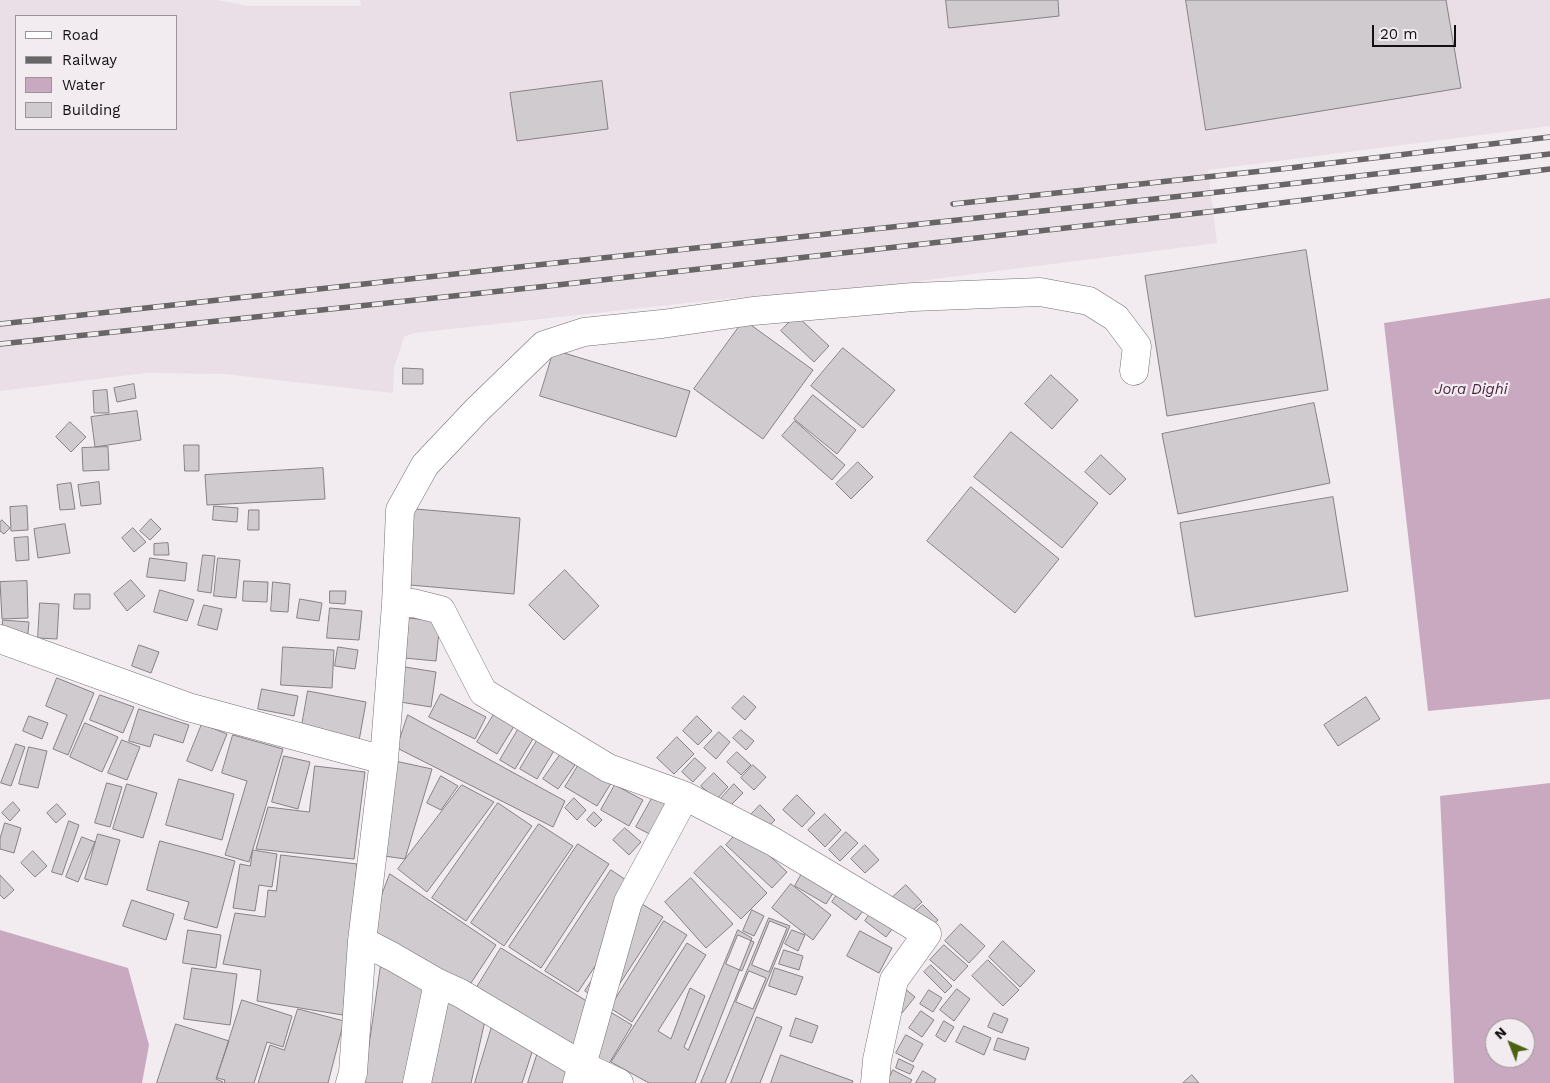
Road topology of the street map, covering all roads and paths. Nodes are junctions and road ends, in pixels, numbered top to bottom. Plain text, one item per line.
1 (1134, 371) dead end
2 (396, 604) junction
3 (0, 639) edge
4 (384, 760) junction
5 (685, 796) junction
6 (362, 941) junction
7 (438, 983) junction
8 (580, 1074) edge
9 (350, 1083) edge
10 (417, 1083) edge
11 (619, 1083) edge
12 (875, 1083) edge

1 - 2 street
2 - 4 street
2 - 5 street
3 - 4 street
4 - 6 street
5 - 8 street
5 - 12 street
6 - 7 street
6 - 9 street
7 - 8 street
7 - 10 street
8 - 11 street

